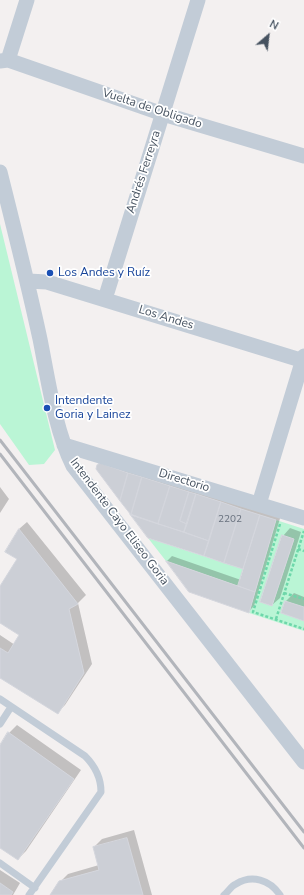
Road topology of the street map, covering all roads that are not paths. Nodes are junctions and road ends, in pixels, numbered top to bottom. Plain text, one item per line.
1 (27, 0) edge
2 (198, 0) edge
3 (4, 61) edge
4 (163, 114) junction
5 (304, 156) edge
6 (0, 172) edge
7 (28, 281) junction
8 (104, 299) junction
9 (304, 359) edge
10 (64, 445) junction
11 (259, 504) junction
12 (304, 518) edge
13 (0, 699) edge
14 (11, 707) junction
15 (0, 724) edge
16 (304, 762) edge
17 (0, 863) edge
18 (34, 888) junction
19 (29, 895) edge
20 (224, 895) edge
21 (280, 895) edge

1 - 3 street
2 - 4 street, Andrés Ferreyra
3 - 4 street, Vuelta de Obligado
4 - 5 street, Vuelta de Obligado
4 - 8 street, Andrés Ferreyra
6 - 7 street, Intendente Cayo Eliseo Goria
7 - 8 street, Los Andes
7 - 10 street, Intendente Cayo Eliseo Goria
8 - 9 street, Los Andes
9 - 11 street
10 - 11 street, Directorio
10 - 16 street, Intendente Cayo Eliseo Goria
11 - 12 street, Directorio
13 - 14 lane
14 - 15 lane
14 - 18 lane
17 - 18 lane
18 - 19 lane
20 - 21 lane

